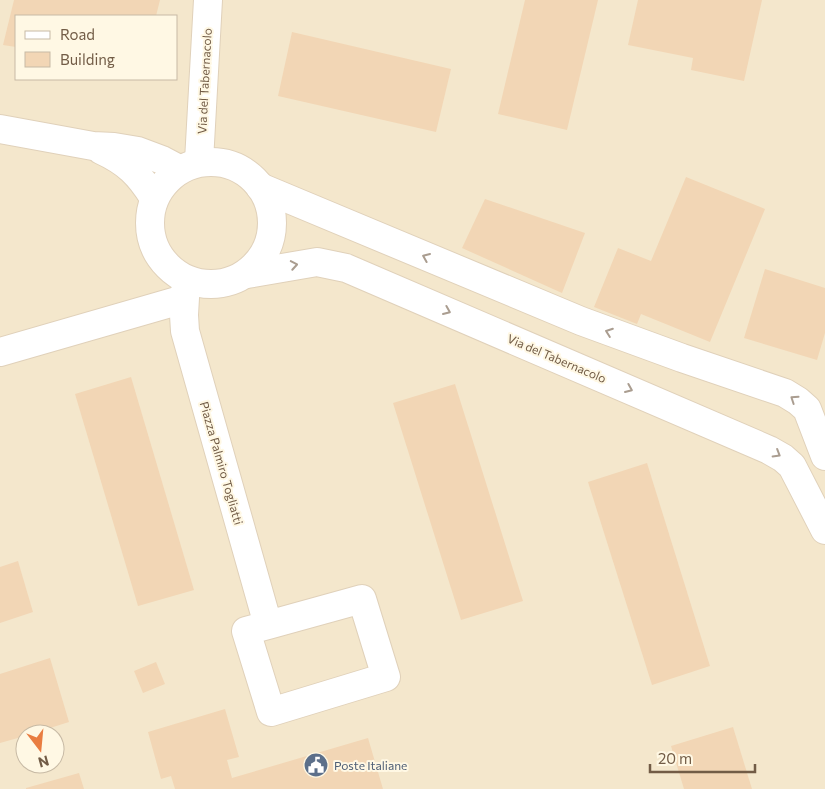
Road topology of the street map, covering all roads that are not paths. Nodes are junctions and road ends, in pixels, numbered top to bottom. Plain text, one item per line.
1 (208, 0) edge
2 (0, 129) edge
3 (93, 146) junction
4 (189, 165) junction
5 (260, 187) junction
6 (154, 198) junction
7 (246, 274) junction
8 (185, 290) junction
9 (0, 352) edge
10 (825, 456) edge
11 (825, 530) edge
12 (268, 625) junction

1 - 4 street, Via del Tabernacolo
2 - 3 street
3 - 4 street
3 - 6 street
4 - 5 street
4 - 6 street
5 - 7 street
10 -> 5 street
6 - 8 street
7 - 8 street
7 -> 11 street, Via del Tabernacolo
8 - 9 street
8 - 12 street, Piazza Palmiro Togliatti
12 - 12 street

